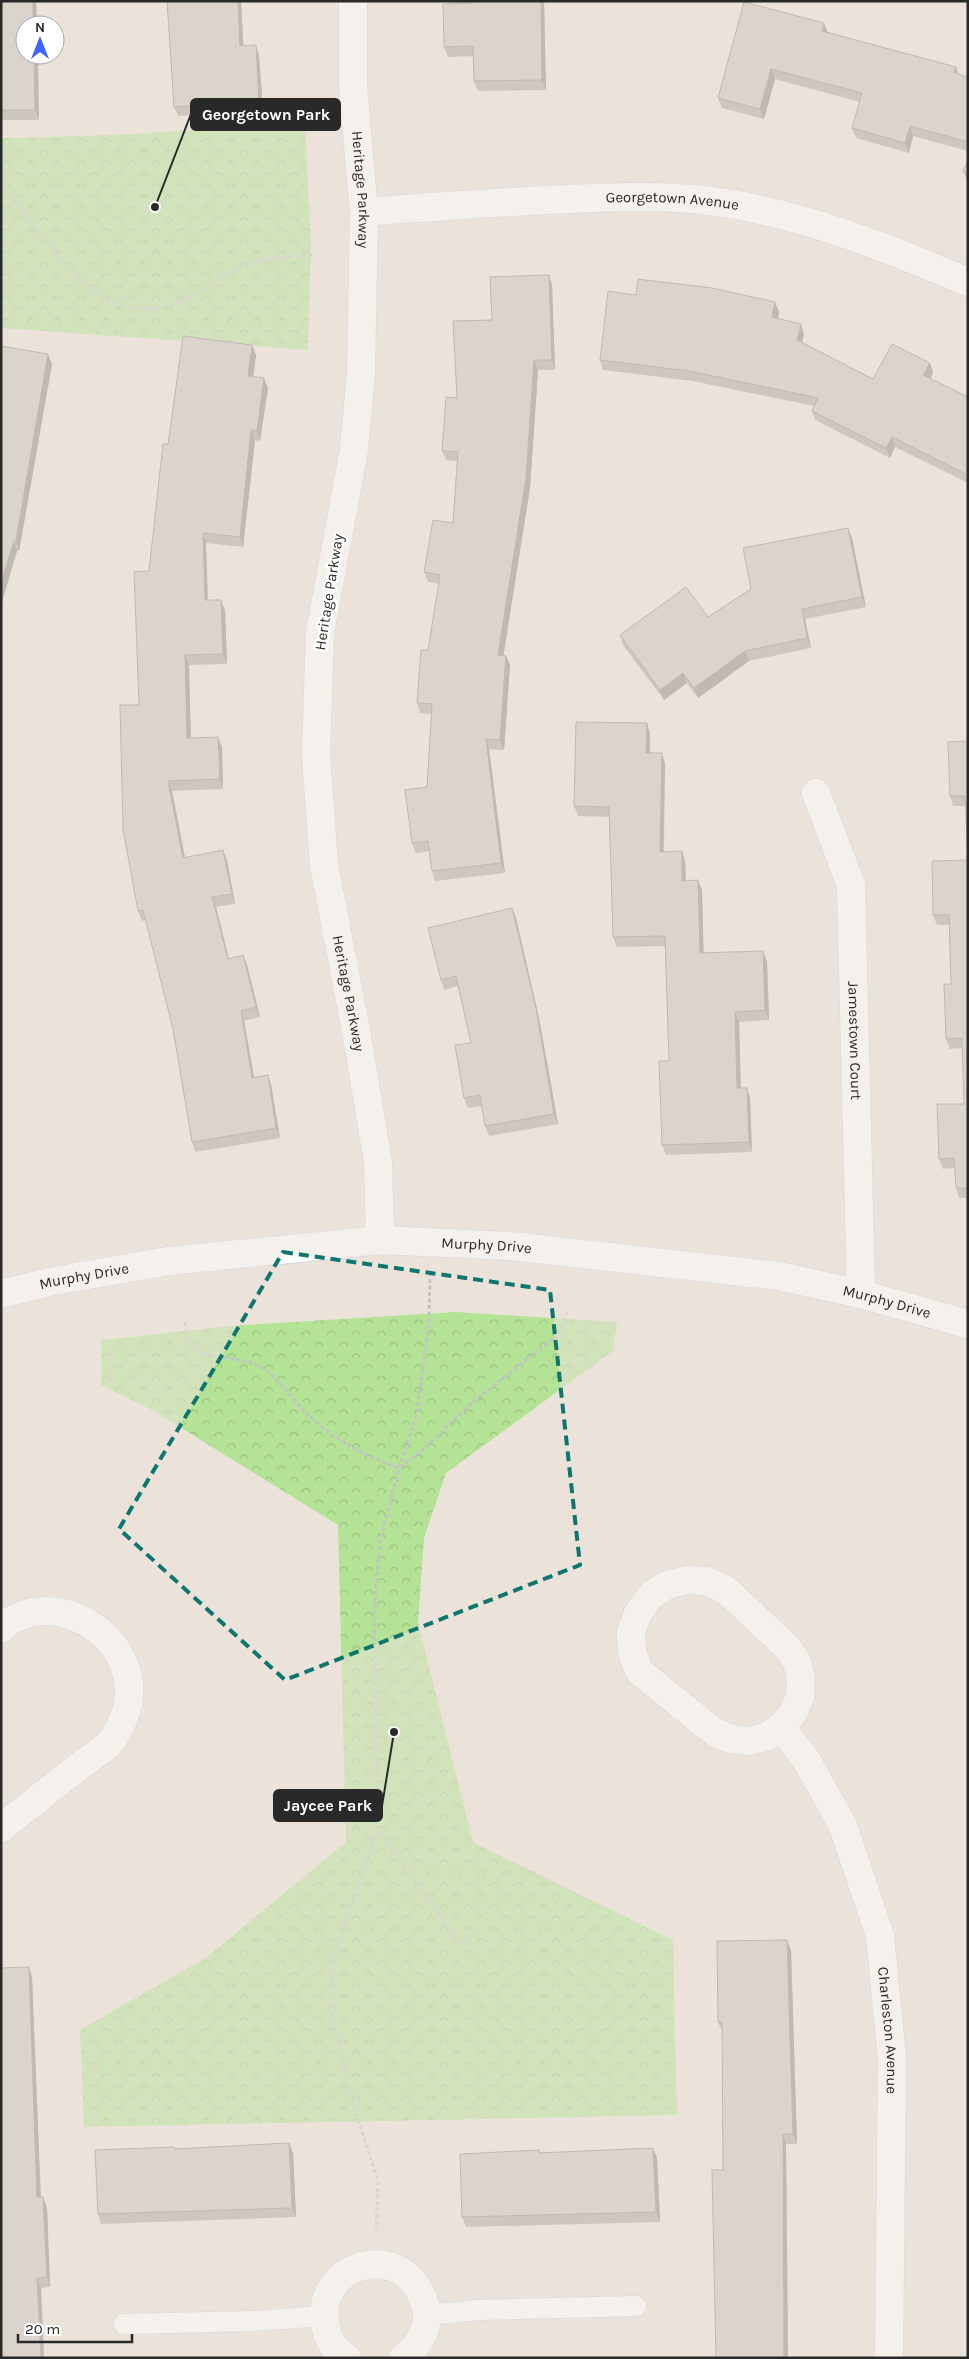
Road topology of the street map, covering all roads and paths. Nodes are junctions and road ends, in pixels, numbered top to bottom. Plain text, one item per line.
1 (353, 1) edge
2 (1, 186) edge
3 (364, 212) junction
4 (316, 255) dead end
5 (968, 282) edge
6 (816, 793) dead end
7 (380, 1240) junction
8 (430, 1270) dead end
9 (1, 1294) edge
10 (861, 1294) junction
11 (567, 1312) dead end
12 (185, 1322) dead end
13 (968, 1324) edge
14 (399, 1468) junction
15 (1, 1628) edge
16 (781, 1727) junction
17 (377, 1826) junction
18 (1, 1828) edge
19 (471, 1935) dead end
20 (375, 2264) junction
21 (636, 2306) dead end
22 (427, 2315) junction
23 (323, 2316) junction
24 (124, 2324) dead end
25 (347, 2358) edge
26 (403, 2358) edge
27 (889, 2358) edge

1 - 3 street, Heritage Parkway
2 - 4 path
3 - 5 street, Georgetown Avenue
3 - 7 street, Heritage Parkway
6 - 10 street, Jamestown Court
7 - 9 street, Murphy Drive
7 - 10 street, Murphy Drive
8 - 14 path
10 - 13 street, Murphy Drive
11 - 14 path
12 - 14 path
14 - 17 path
15 - 18 street
16 - 16 street
16 - 27 street, Charleston Avenue
17 - 19 path
17 - 20 path
20 - 22 street
20 - 23 street
21 - 22 lane
22 - 26 street
23 - 24 lane
23 - 25 street

